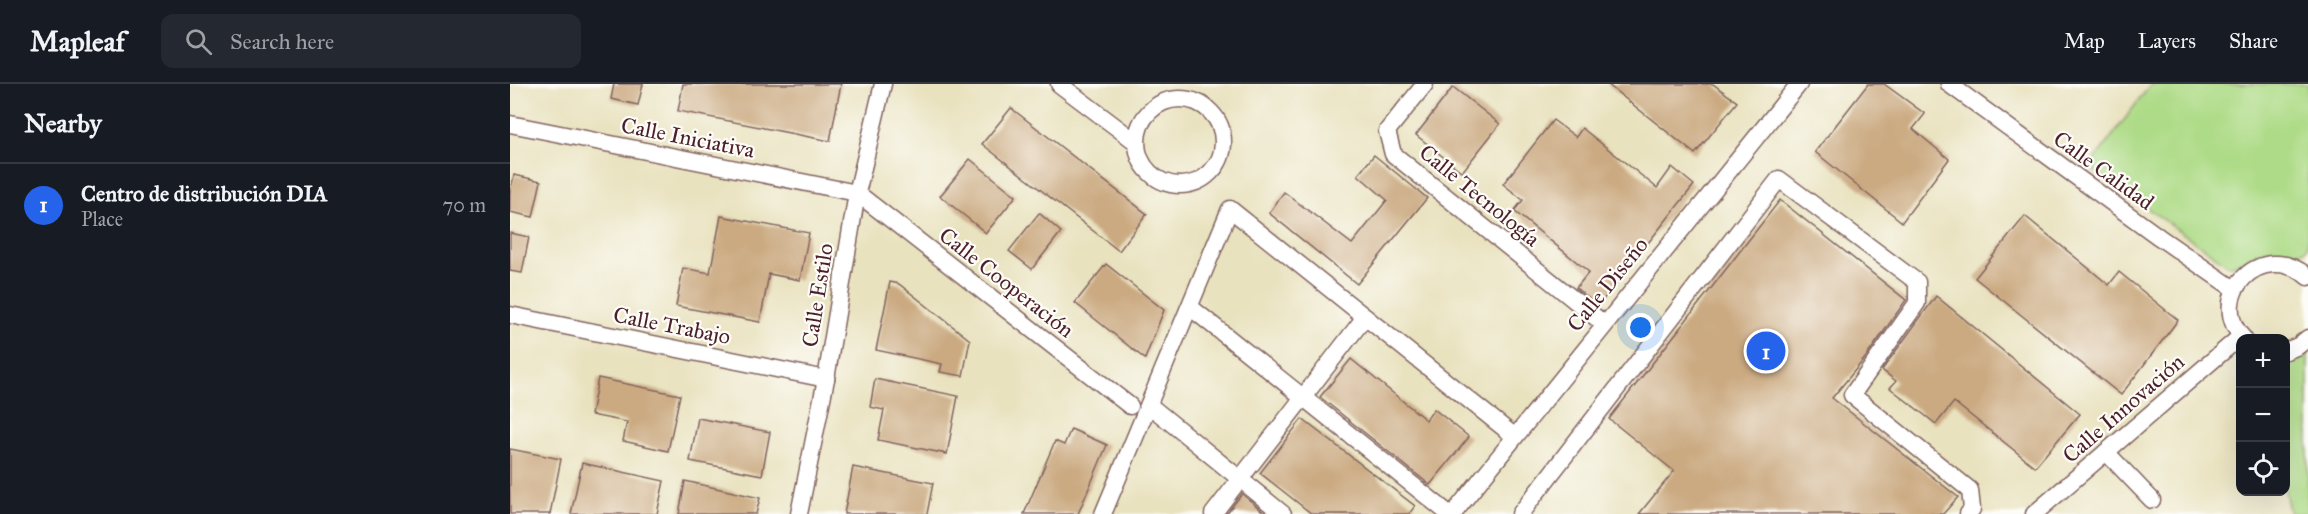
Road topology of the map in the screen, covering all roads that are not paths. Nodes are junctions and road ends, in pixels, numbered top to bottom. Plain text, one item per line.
1 (884, 84) edge
2 (1059, 84) edge
3 (1425, 84) edge
4 (1798, 84) edge
5 (1949, 84) edge
6 (510, 124) edge
7 (1136, 142) junction
8 (857, 193) junction
9 (2308, 275) edge
10 (2234, 290) junction
11 (1190, 307) junction
12 (510, 315) edge
13 (1365, 317) junction
14 (1604, 324) junction
15 (2241, 334) edge
16 (2308, 338) edge
17 (2236, 342) edge
18 (2290, 349) edge
19 (826, 379) junction
20 (1302, 398) junction
21 (1149, 405) junction
22 (1130, 406) dead end
23 (1514, 436) junction
24 (2106, 452) junction
25 (1240, 479) junction
26 (2152, 500) dead end
27 (799, 514) edge
28 (1103, 514) edge
29 (1213, 514) edge
30 (1283, 514) edge
31 (1451, 514) edge
32 (1521, 514) edge
33 (1968, 514) edge
34 (2034, 514) edge

1 - 8 street, Calle Estilo
2 - 7 street
3 - 14 street, Calle Tecnología
4 - 14 street, Calle Diseño
5 - 10 street, Calle Calidad
6 - 8 street, Calle Iniciativa
7 - 7 street
8 - 19 street, Calle Estilo
8 - 22 street, Calle Cooperación
9 - 10 street
10 - 15 street
11 - 13 street
11 - 20 street
11 - 21 street
12 - 19 street, Calle Trabajo
13 - 20 street
13 - 23 street
14 - 23 street, Calle Diseño
16 - 18 street
17 - 24 street, Calle Innovación
19 - 27 street, Calle Estilo
20 - 25 street
20 - 31 street
21 - 25 street
21 - 28 street
23 - 31 street, Calle Diseño
24 - 26 street
24 - 34 street, Calle Innovación
25 - 29 street
25 - 30 street
32 - 33 street

